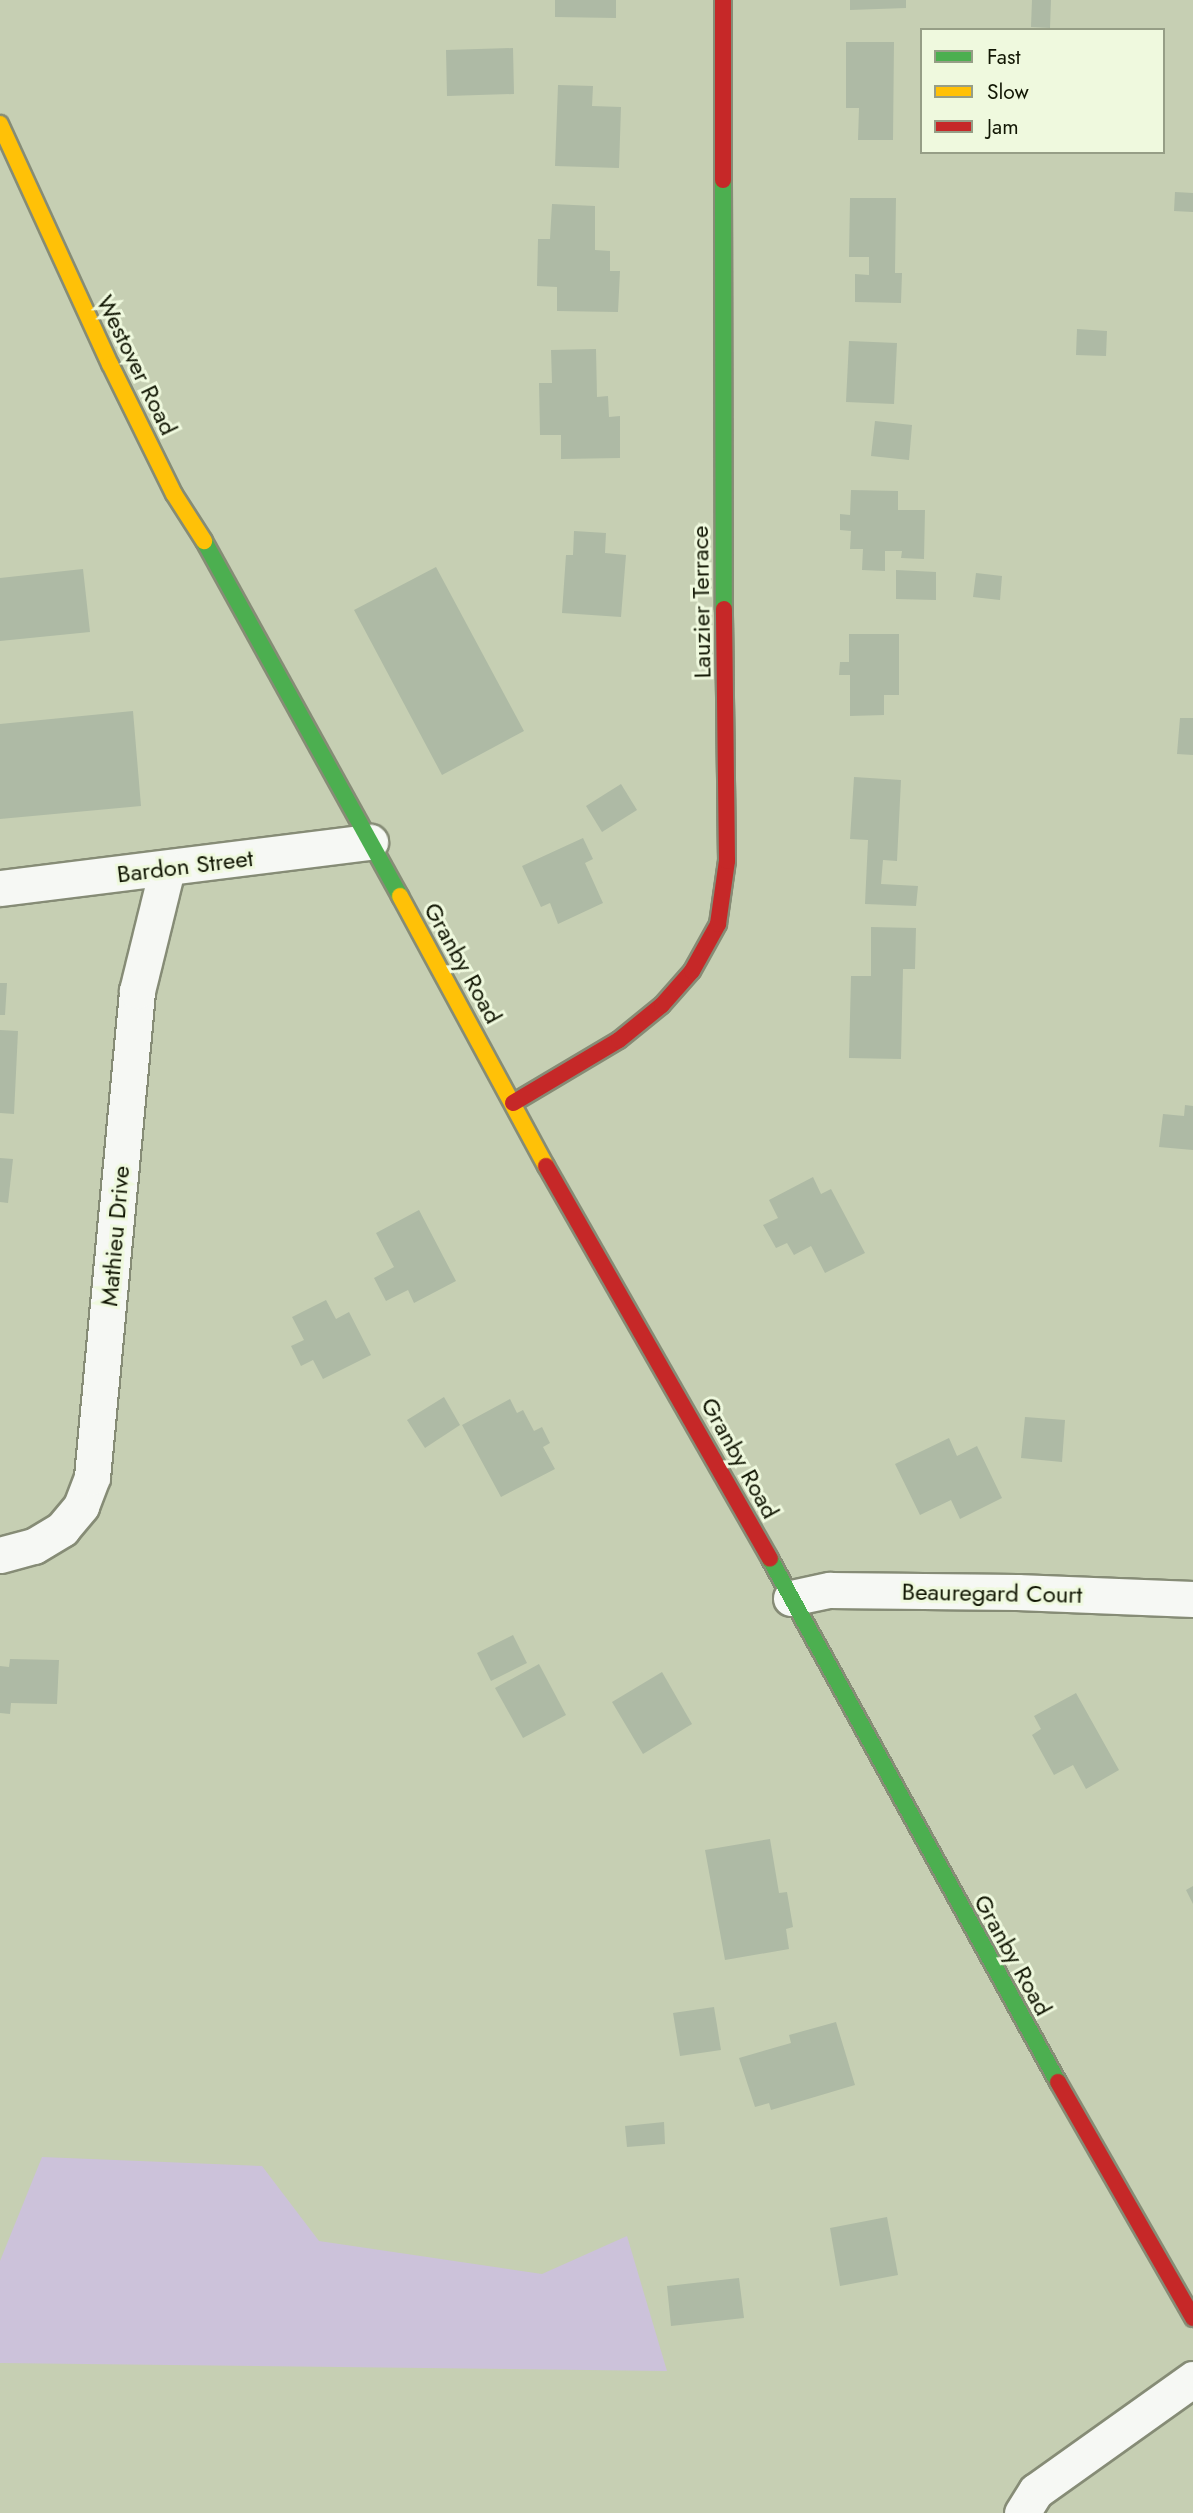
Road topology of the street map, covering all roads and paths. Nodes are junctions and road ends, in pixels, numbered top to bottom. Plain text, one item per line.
1 (723, 0) edge
2 (0, 124) edge
3 (246, 621) joint
4 (370, 842) junction
5 (167, 869) junction
6 (0, 888) edge
7 (513, 1103) junction
8 (0, 1555) edge
9 (791, 1598) junction
10 (1193, 1599) edge
11 (1193, 2318) edge
12 (1193, 2379) edge
13 (1022, 2513) edge

1 - 7 main road, Lauzier Terrace
2 - 3 main road, Westover Road
3 - 4 main road, Granby Road
4 - 5 street, Bardon Street
4 - 7 main road, Granby Road
5 - 6 street, Bardon Street
5 - 8 street, Mathieu Drive
7 - 9 main road, Granby Road
9 - 10 street, Beauregard Court
9 - 11 main road, Granby Road
12 - 13 street

